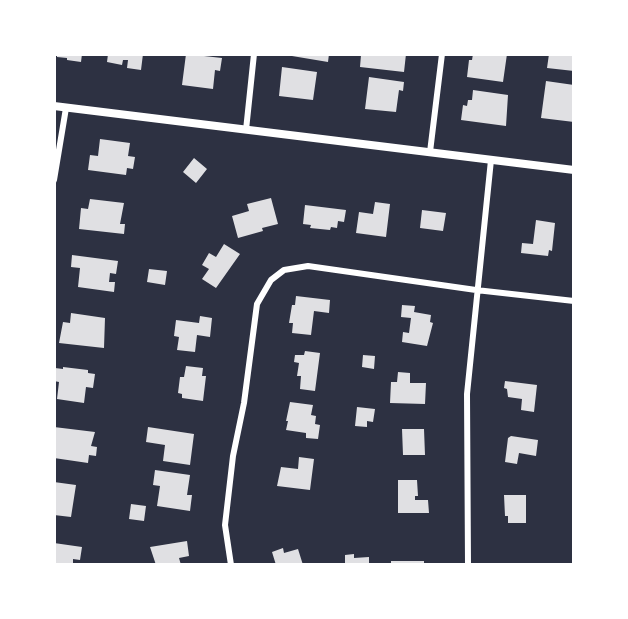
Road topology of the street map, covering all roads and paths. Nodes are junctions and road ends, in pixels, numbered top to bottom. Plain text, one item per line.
1 (254, 54) edge
2 (442, 54) edge
3 (54, 106) edge
4 (66, 108) junction
5 (246, 130) junction
6 (430, 152) junction
7 (491, 160) junction
8 (574, 170) edge
9 (54, 180) edge
10 (476, 290) junction
11 (574, 301) edge
12 (231, 565) edge
13 (468, 565) edge

1 - 5 street
2 - 6 street
3 - 4 street
4 - 5 street
4 - 9 street
5 - 6 street
6 - 7 street
7 - 8 street
7 - 10 street
10 - 11 street
10 - 12 street
10 - 13 street

